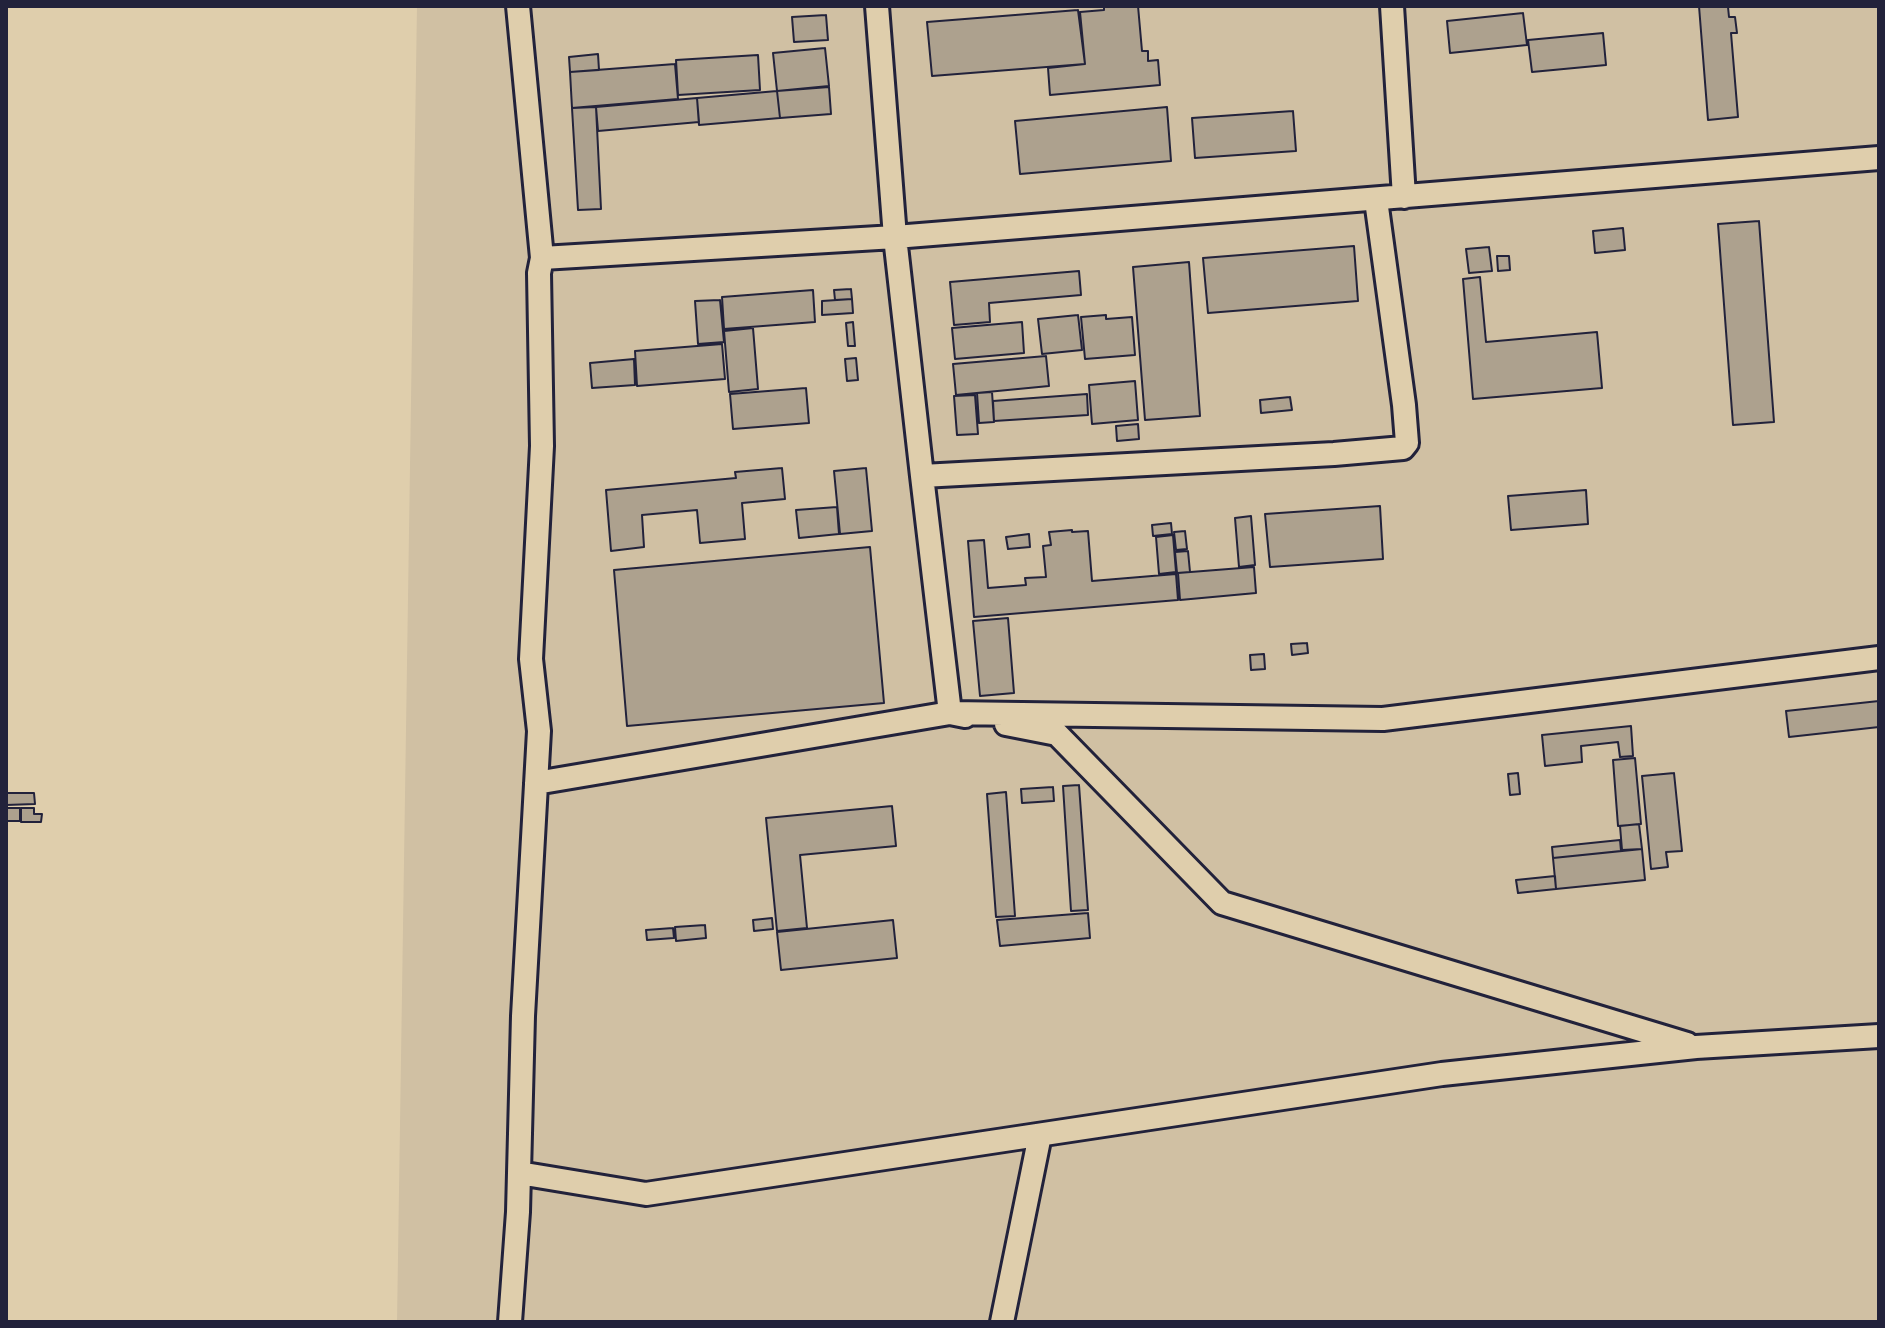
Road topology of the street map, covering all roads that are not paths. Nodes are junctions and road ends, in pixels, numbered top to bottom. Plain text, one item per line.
1 (518, 6) edge
2 (877, 6) edge
3 (1392, 6) edge
4 (1879, 158) edge
5 (1404, 197) junction
6 (1376, 200) junction
7 (895, 237) junction
8 (542, 258) junction
9 (922, 476) junction
10 (1879, 658) edge
11 (950, 713) junction
12 (536, 783) junction
13 (1879, 1036) edge
14 (1696, 1047) junction
15 (1040, 1135) junction
16 (519, 1173) junction
17 (510, 1322) edge
18 (1002, 1322) edge

1 - 8 street
2 - 7 street
3 - 5 street
4 - 5 street
5 - 6 street
6 - 7 street
6 - 9 street
7 - 8 street
7 - 9 street
8 - 12 street
9 - 11 street
10 - 11 street
11 - 12 street
11 - 14 street
12 - 16 street
13 - 14 street
14 - 15 street
15 - 16 street
15 - 18 street
16 - 17 street

